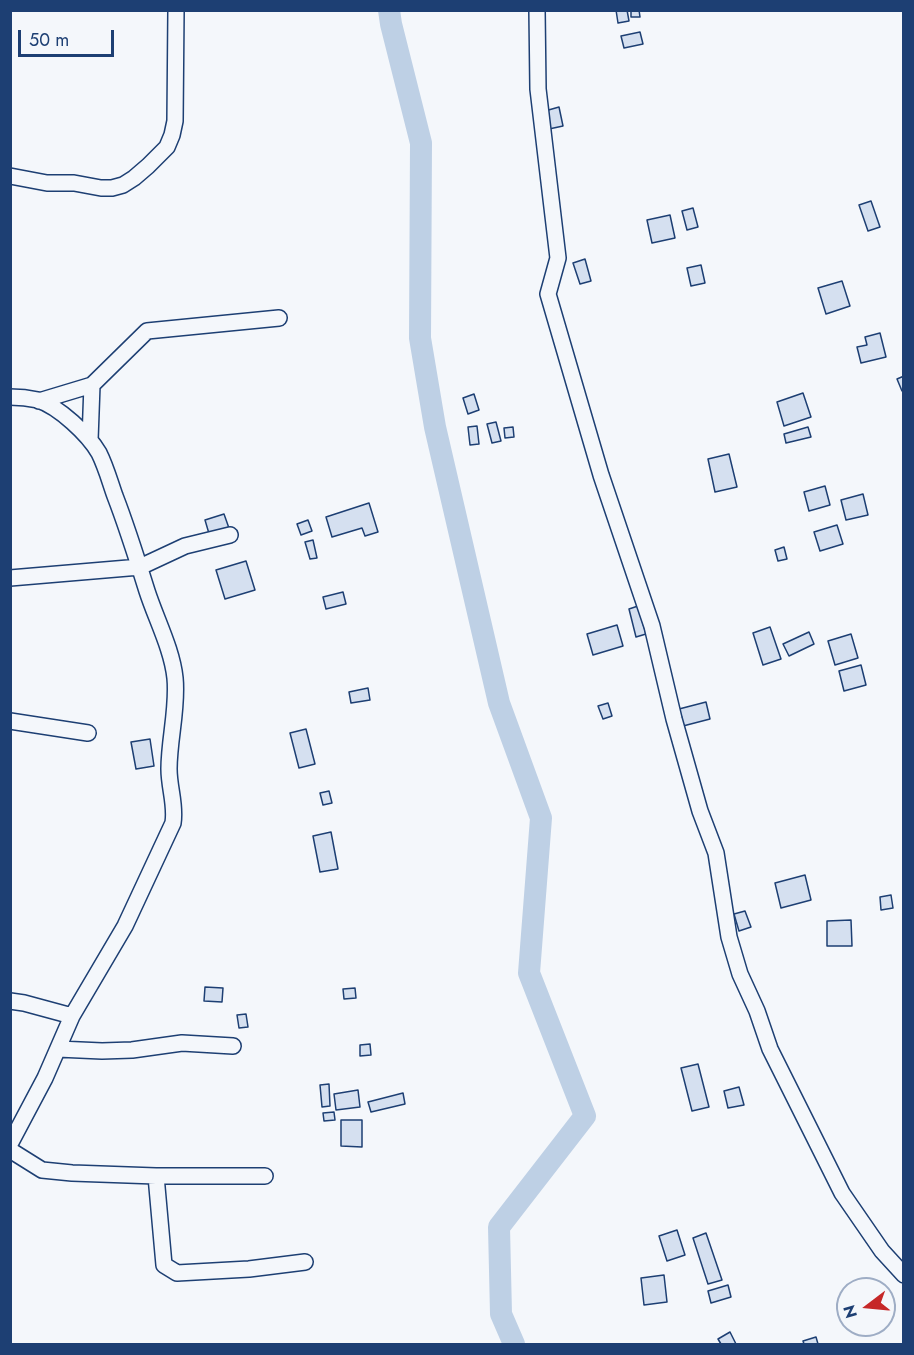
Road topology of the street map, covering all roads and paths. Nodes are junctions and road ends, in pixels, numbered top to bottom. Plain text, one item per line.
1 (176, 10) edge
2 (537, 10) edge
3 (10, 176) edge
4 (279, 318) dead end
5 (92, 385) junction
6 (10, 397) edge
7 (39, 401) junction
8 (90, 440) junction
9 (230, 536) dead end
10 (140, 567) junction
11 (10, 579) edge
12 (10, 720) edge
13 (88, 733) dead end
14 (10, 1001) edge
15 (72, 1016) junction
16 (233, 1046) dead end
17 (58, 1049) junction
18 (10, 1144) edge
19 (10, 1150) edge
20 (156, 1176) junction
21 (265, 1176) dead end
22 (305, 1262) dead end
23 (903, 1275) edge

1 - 3 street
2 - 23 street
4 - 5 street
5 - 7 street
5 - 8 street
6 - 7 street
7 - 8 street
8 - 10 street
9 - 10 street
10 - 11 street
10 - 15 street
12 - 13 street
14 - 15 street
15 - 17 street
16 - 17 street
17 - 18 street
19 - 20 street
20 - 21 street
20 - 22 street

